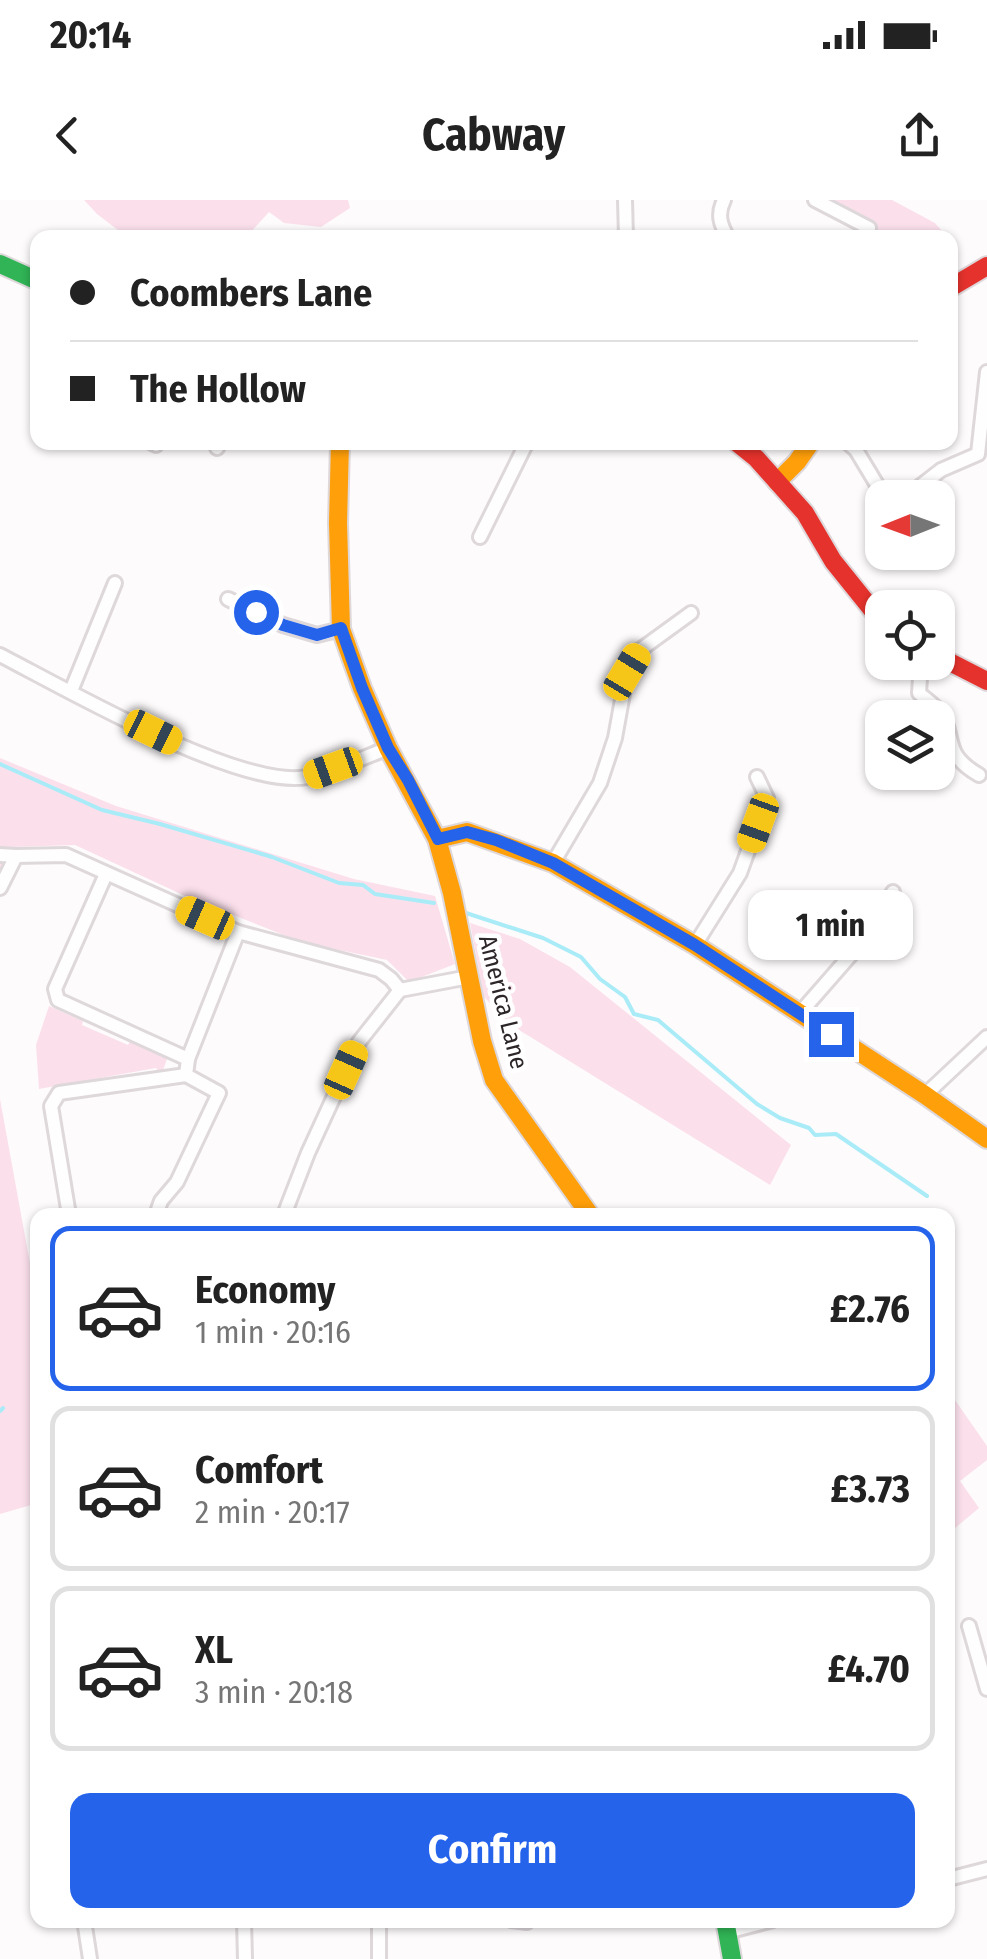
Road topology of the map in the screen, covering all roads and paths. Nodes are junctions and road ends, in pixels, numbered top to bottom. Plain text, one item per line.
1 (626, 200) edge
2 (724, 200) edge
3 (815, 200) edge
4 (626, 230) edge
5 (723, 230) edge
6 (868, 230) edge
7 (0, 264) edge
8 (987, 266) edge
9 (30, 277) edge
10 (958, 281) edge
11 (983, 370) edge
12 (340, 450) edge
13 (523, 450) edge
14 (746, 450) edge
15 (805, 450) edge
16 (856, 450) edge
17 (874, 480) edge
18 (928, 480) edge
19 (777, 482) junction
20 (480, 536) dead end
21 (116, 583) dead end
22 (228, 599) dead end
23 (865, 601) edge
24 (691, 613) dead end
25 (341, 628) junction
26 (0, 655) edge
27 (955, 667) edge
28 (920, 680) edge
29 (987, 681) edge
30 (71, 691) junction
31 (388, 748) junction
32 (979, 776) dead end
33 (757, 778) dead end
34 (438, 839) junction
35 (0, 854) edge
36 (16, 856) junction
37 (553, 863) junction
38 (106, 874) junction
39 (0, 888) edge
40 (893, 892) dead end
41 (238, 932) junction
42 (695, 945) junction
43 (469, 977) junction
44 (400, 990) junction
45 (800, 1013) junction
46 (987, 1038) edge
47 (188, 1060) junction
48 (186, 1075) junction
49 (925, 1095) junction
50 (983, 1135) edge
51 (67, 1208) edge
52 (159, 1208) edge
53 (287, 1208) edge
54 (585, 1208) edge
55 (969, 1626) dead end
56 (987, 1688) edge
57 (987, 1869) edge
58 (955, 1877) edge
59 (85, 1928) edge
60 (244, 1928) edge
61 (379, 1928) edge
62 (726, 1928) edge
63 (90, 1959) edge
64 (245, 1959) edge
65 (378, 1959) edge
66 (732, 1959) edge

1 - 4 street
2 - 5 street
3 - 6 street
7 - 9 street
8 - 10 street
11 - 18 street
12 - 25 street, America Lane
13 - 20 street
14 - 19 street
15 - 19 street
16 - 17 street
19 - 23 street
21 - 30 street
22 - 25 street
24 - 37 street
25 - 31 street, America Lane
26 - 30 street
27 - 29 street
28 - 32 street
30 - 31 street
31 - 34 street, America Lane
33 - 42 street
34 - 37 street
34 - 43 street, America Lane
35 - 36 street
36 - 38 street
36 - 39 street
37 - 42 street
38 - 41 street
38 - 47 street
40 - 45 street
41 - 44 street
41 - 47 street
42 - 45 street
43 - 44 street
43 - 54 street, America Lane
44 - 53 street
45 - 49 street
46 - 49 street
47 - 48 street
48 - 51 street
48 - 52 street
49 - 50 street
55 - 56 street
57 - 58 street
59 - 63 street
60 - 64 street
61 - 65 street
62 - 66 street

